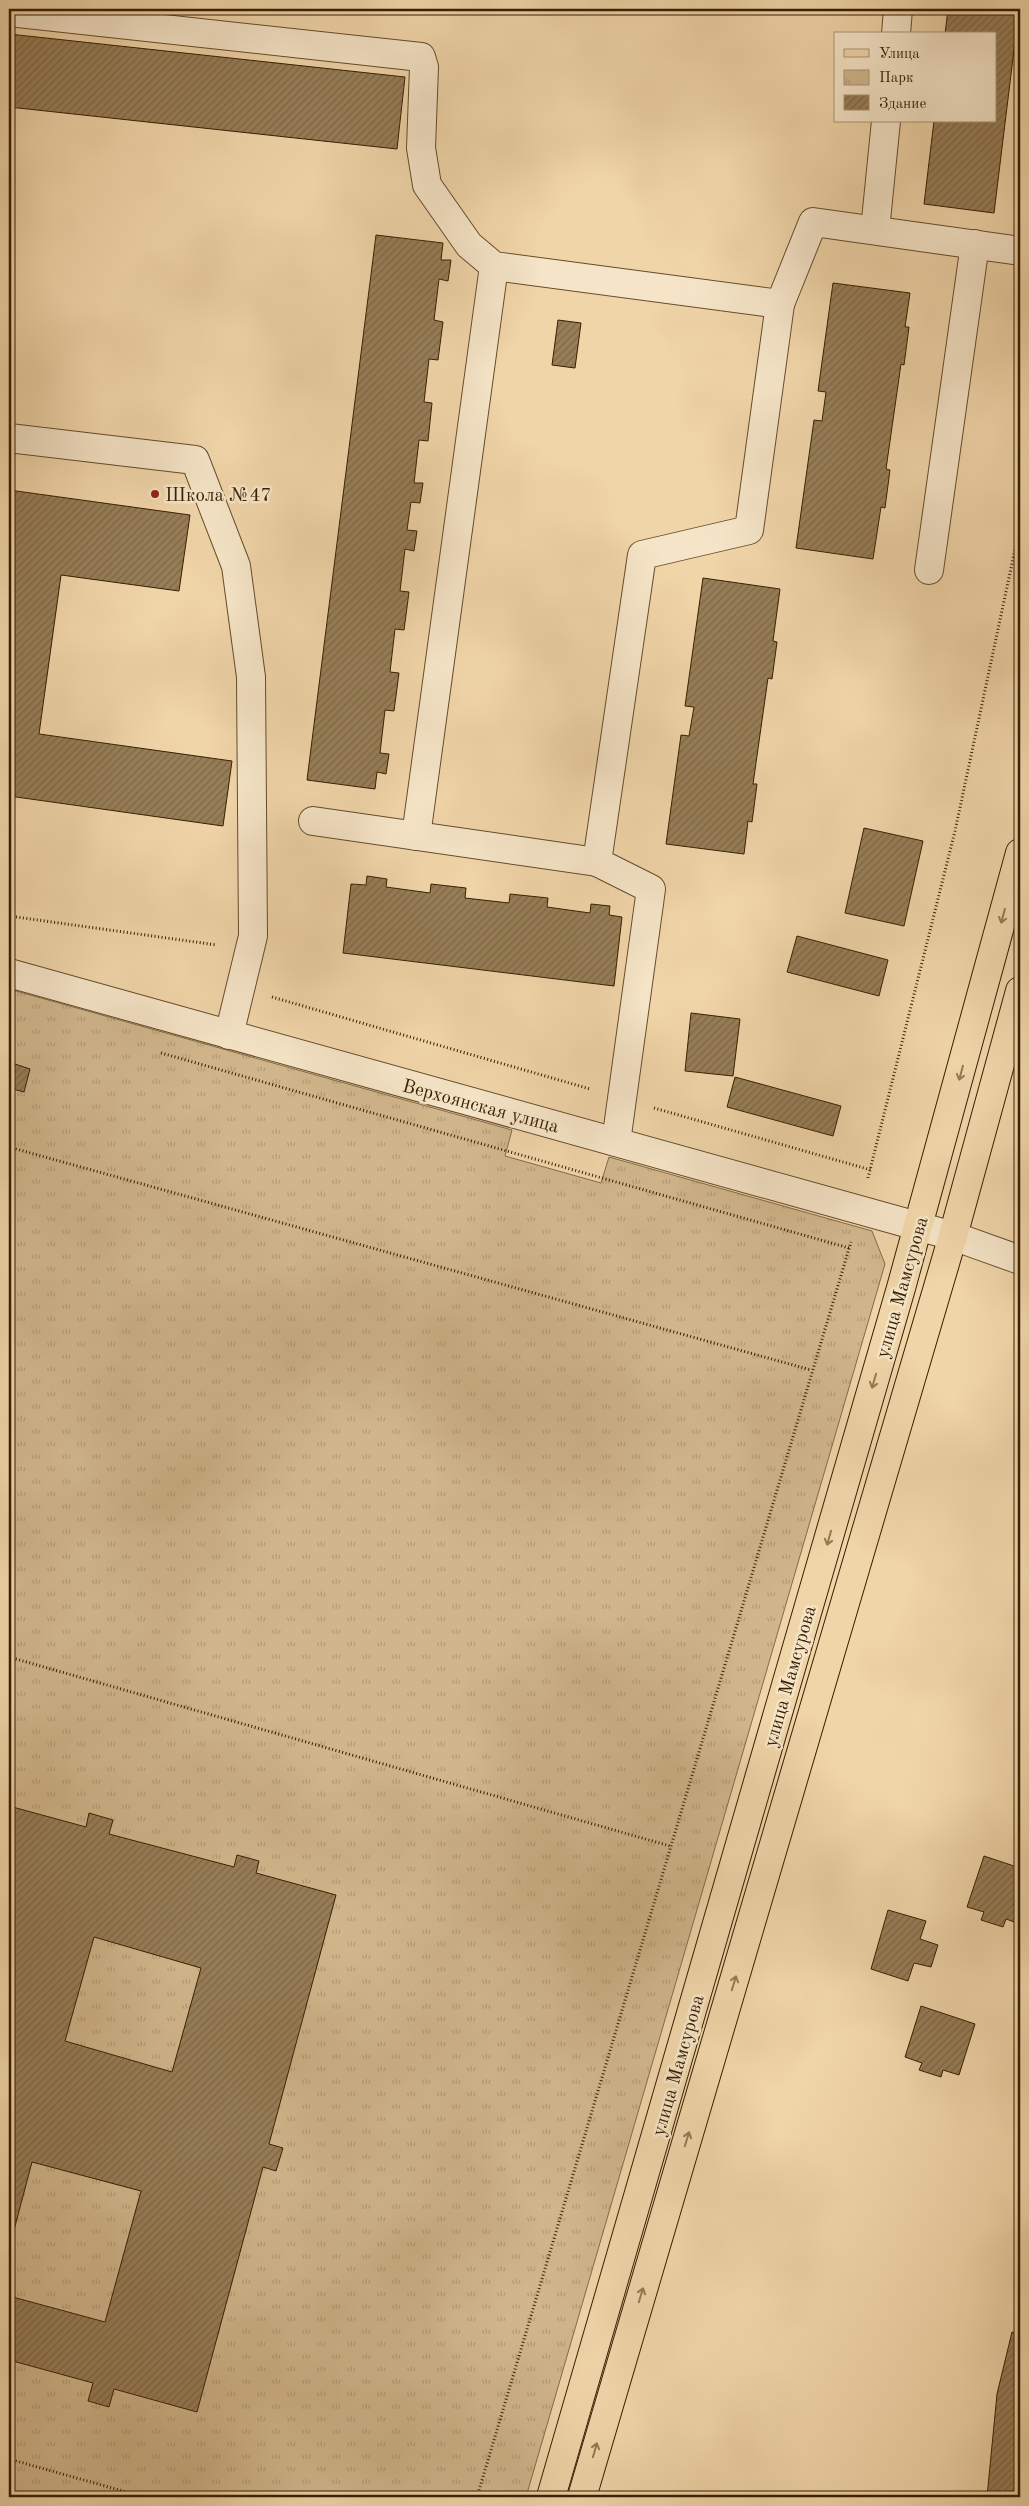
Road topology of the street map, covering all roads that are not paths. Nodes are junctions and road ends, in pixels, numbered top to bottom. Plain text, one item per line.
1 (898, 9) edge
2 (9, 12) edge
3 (896, 32) edge
4 (886, 122) edge
5 (875, 230) junction
6 (975, 244) junction
7 (1020, 250) edge
8 (494, 266) junction
9 (780, 304) junction
10 (9, 438) edge
11 (929, 570) dead end
12 (313, 821) dead end
13 (416, 836) junction
14 (1020, 852) edge
15 (597, 862) junction
16 (9, 973) edge
17 (1020, 990) edge
18 (229, 1035) junction
19 (616, 1142) junction
20 (919, 1226) junction
21 (954, 1236) junction
22 (1020, 1260) edge
23 (551, 2497) edge
24 (582, 2497) edge

1 - 3 street
2 - 8 street
4 - 5 street
5 - 6 street
5 - 9 street
6 - 7 street
6 - 11 street
8 - 9 street
8 - 13 street
9 - 15 street
10 - 18 street
12 - 13 street
13 - 15 street
14 -> 20 main road, улица Мамсурова
15 - 19 street
16 - 18 street, Верхоянская улица
17 - 21 main road, улица Мамсурова
18 - 19 street, Верхоянская улица
19 - 20 street, Верхоянская улица
20 - 21 street, Верхоянская улица
20 -> 23 main road, улица Мамсурова
21 - 22 street, Верхоянская улица
24 -> 21 main road, улица Мамсурова

